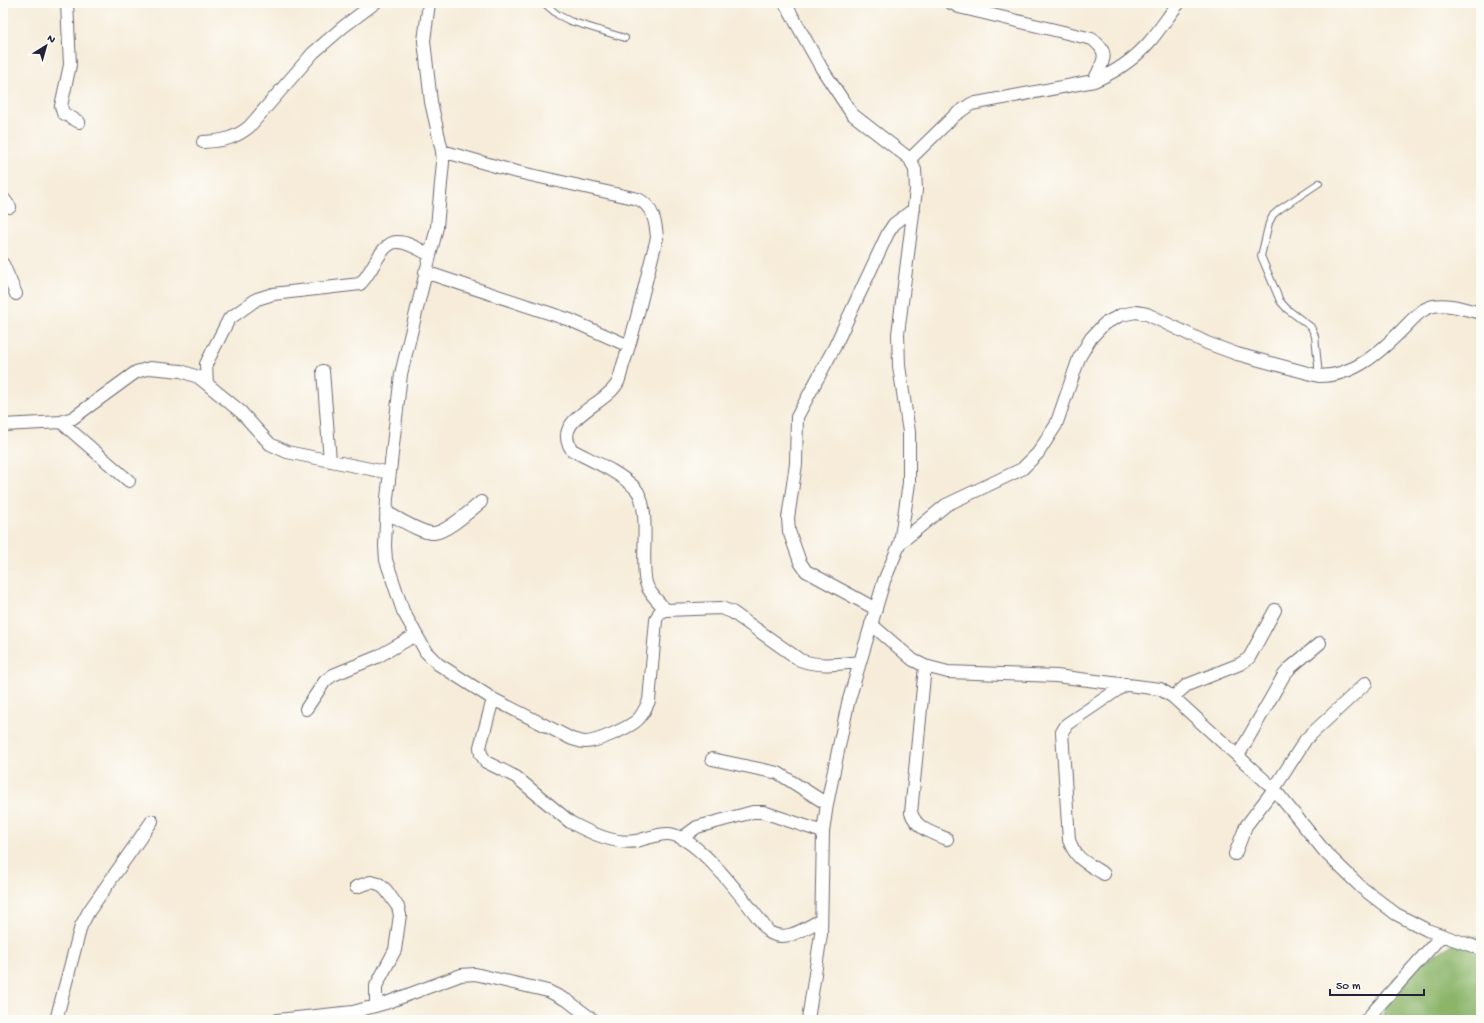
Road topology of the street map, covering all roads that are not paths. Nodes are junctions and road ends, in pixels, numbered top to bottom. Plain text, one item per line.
1 (67, 3) edge
2 (375, 3) edge
3 (429, 3) edge
4 (544, 3) edge
5 (785, 3) edge
6 (951, 3) edge
7 (1173, 5) edge
8 (625, 38) dead end
9 (1094, 81) junction
10 (79, 122) dead end
11 (203, 142) dead end
12 (442, 150) junction
13 (910, 159) junction
14 (1319, 183) dead end
15 (914, 209) junction
16 (430, 254) junction
17 (3, 264) edge
18 (425, 272) junction
19 (16, 294) dead end
20 (1481, 310) edge
21 (629, 346) junction
22 (323, 371) dead end
23 (1319, 376) junction
24 (206, 384) junction
25 (61, 422) junction
26 (3, 425) edge
27 (330, 461) junction
28 (390, 473) junction
29 (129, 481) dead end
30 (481, 502) dead end
31 (386, 512) junction
32 (900, 543) junction
33 (876, 609) junction
34 (666, 610) junction
35 (1275, 610) dead end
36 (871, 624) junction
37 (416, 635) junction
38 (1320, 643) dead end
39 (860, 662) junction
40 (925, 666) junction
41 (1366, 682) dead end
42 (1126, 684) junction
43 (1173, 697) junction
44 (493, 699) junction
45 (306, 709) dead end
46 (1238, 756) junction
47 (712, 759) dead end
48 (1274, 789) junction
49 (827, 804) junction
50 (152, 821) dead end
51 (824, 832) junction
52 (682, 838) junction
53 (947, 839) dead end
54 (1235, 854) dead end
55 (1104, 874) dead end
56 (356, 887) dead end
57 (821, 920) junction
58 (1442, 935) junction
59 (1481, 949) edge
60 (376, 1006) junction
61 (56, 1020) edge
62 (278, 1020) edge
63 (593, 1020) edge
64 (808, 1020) edge
65 (1366, 1020) edge

1 - 10 street
2 - 11 street
3 - 12 street
4 - 8 lane
5 - 13 street
6 - 9 street
7 - 9 street
9 - 13 street
12 - 16 street
12 - 21 street
13 - 15 street
14 - 23 lane
15 - 32 street
15 - 33 street
16 - 18 street
16 - 24 street
17 - 19 street
18 - 21 street
18 - 28 street
20 - 23 street
21 - 34 street
22 - 27 street
23 - 32 street
24 - 25 street
24 - 27 street
25 - 26 street
25 - 29 street
27 - 28 street
28 - 31 street
30 - 31 street
31 - 37 street
32 - 33 street
33 - 36 street
34 - 39 street
34 - 44 street
35 - 43 street
36 - 39 street
36 - 40 street
37 - 44 street
37 - 45 street
38 - 46 street
39 - 49 street
40 - 42 street
40 - 53 street
41 - 48 street
42 - 43 street
42 - 55 street
43 - 46 street
44 - 52 street
46 - 48 street
47 - 49 street
48 - 54 street
48 - 58 street
49 - 51 street
50 - 61 street
51 - 52 street
51 - 57 street
52 - 57 street
56 - 60 street
57 - 64 street
58 - 59 street
58 - 65 street
60 - 62 street
60 - 63 street

